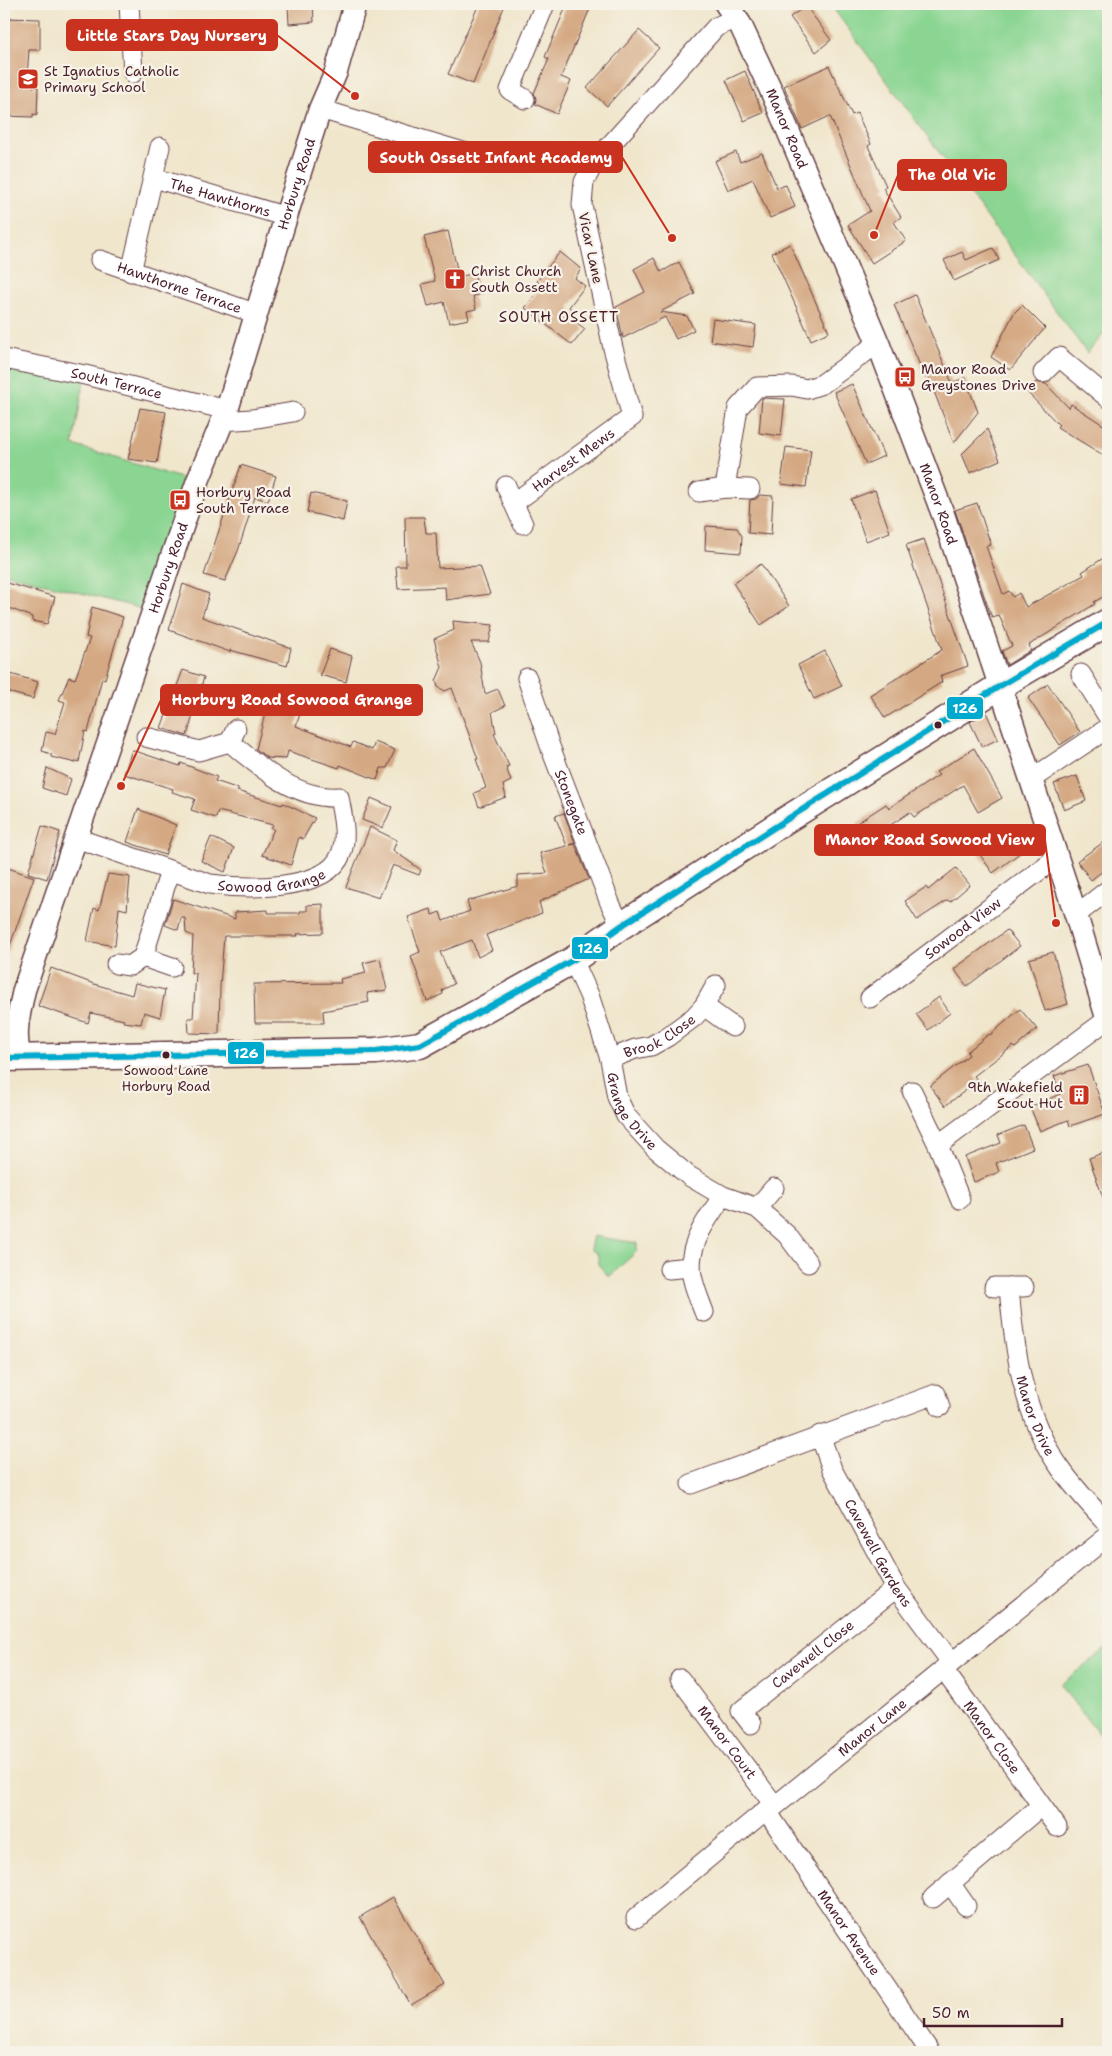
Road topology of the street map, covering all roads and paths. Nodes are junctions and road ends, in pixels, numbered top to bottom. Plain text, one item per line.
1 (129, 4) edge
2 (355, 4) edge
3 (545, 4) edge
4 (731, 11) edge
5 (133, 74) dead end
6 (525, 99) dead end
7 (320, 109) junction
8 (160, 147) dead end
9 (470, 154) dead end
10 (154, 178) junction
11 (287, 217) junction
12 (100, 260) dead end
13 (131, 272) junction
14 (257, 314) junction
15 (878, 343) junction
16 (4, 359) edge
17 (1043, 374) dead end
18 (1108, 398) edge
19 (293, 412) dead end
20 (224, 416) junction
21 (632, 417) joint
22 (725, 488) junction
23 (750, 489) dead end
24 (699, 492) dead end
25 (523, 524) dead end
26 (1108, 622) edge
27 (1081, 674) dead end
28 (527, 678) dead end
29 (1000, 686) junction
30 (1108, 717) edge
31 (1108, 728) edge
32 (146, 738) dead end
33 (1030, 780) junction
34 (76, 838) junction
35 (1056, 858) junction
36 (170, 871) junction
37 (1108, 890) edge
38 (1076, 915) junction
39 (621, 926) junction
40 (143, 957) junction
41 (573, 960) junction
42 (116, 964) dead end
43 (172, 967) dead end
44 (716, 985) dead end
45 (24, 990) junction
46 (870, 998) dead end
47 (704, 1006) junction
48 (4, 1016) edge
49 (1108, 1020) edge
50 (733, 1027) dead end
51 (12, 1057) edge
52 (610, 1059) junction
53 (912, 1091) dead end
54 (938, 1145) junction
55 (774, 1188) dead end
56 (723, 1196) junction
57 (960, 1199) dead end
58 (757, 1208) junction
59 (808, 1263) dead end
60 (691, 1266) junction
61 (669, 1269) dead end
62 (1009, 1287) dead end
63 (704, 1312) dead end
64 (940, 1407) dead end
65 (820, 1435) junction
66 (691, 1484) dead end
67 (1108, 1524) edge
68 (1108, 1536) edge
69 (896, 1588) junction
70 (947, 1666) junction
71 (680, 1679) dead end
72 (751, 1724) dead end
73 (1041, 1806) junction
74 (770, 1808) junction
75 (1057, 1827) dead end
76 (950, 1883) junction
77 (933, 1898) dead end
78 (966, 1906) dead end
79 (636, 1918) dead end
80 (924, 2052) edge

1 - 5 street
2 - 7 street, Horbury Road
3 - 6 street
4 - 15 street, Manor Road
4 - 21 street, Vicar Lane
7 - 9 street
7 - 11 street, Horbury Road
8 - 10 street, The Hawthorns
10 - 11 street, The Hawthorns
10 - 13 street, The Hawthorns
11 - 14 street, Horbury Road
12 - 13 street, Hawthorne Terrace
13 - 14 street, Hawthorne Terrace
14 - 20 street, Horbury Road
15 - 22 street
15 - 29 street, Manor Road
16 - 20 street, South Terrace
17 - 18 street
19 - 20 street, South Terrace
20 - 34 street, Horbury Road
21 - 25 street, Harvest Mews
22 - 23 street
22 - 24 street
26 - 29 main road
27 - 30 street
28 - 39 street, Stonegate
29 - 33 street, Manor Road
29 - 39 main road
31 - 33 street
32 - 36 street, Sowood Grange
33 - 35 street, Manor Road
34 - 36 street, Sowood Grange
34 - 45 street, Horbury Road
35 - 38 street, Manor Road
35 - 46 street, Sowood View
36 - 40 street
37 - 38 street
38 - 49 street, Manor Road
39 - 41 main road
40 - 42 street
40 - 43 street
41 - 51 main road
41 - 52 street, Grange Drive
44 - 47 street, Brook Close
45 - 48 street, Horbury Road
45 - 51 street, Horbury Road
47 - 50 street, Brook Close
47 - 52 street, Brook Close
49 - 54 street
52 - 56 street, Grange Drive
53 - 54 street
54 - 57 street
55 - 58 street
56 - 58 street, Grange Drive
56 - 60 street
58 - 59 street, Grange Drive
60 - 61 street
60 - 63 street
62 - 67 street, Manor Drive
64 - 65 street
65 - 66 street
65 - 69 street, Cavewell Gardens
68 - 70 street, Manor Lane
69 - 70 street, Cavewell Gardens
69 - 72 street, Cavewell Close
70 - 73 street, Manor Close
70 - 74 street, Manor Lane
71 - 74 street, Manor Court
73 - 75 street, Manor Close
73 - 76 street
74 - 79 street, Manor Lane
74 - 80 street, Manor Avenue
76 - 77 street
76 - 78 street

